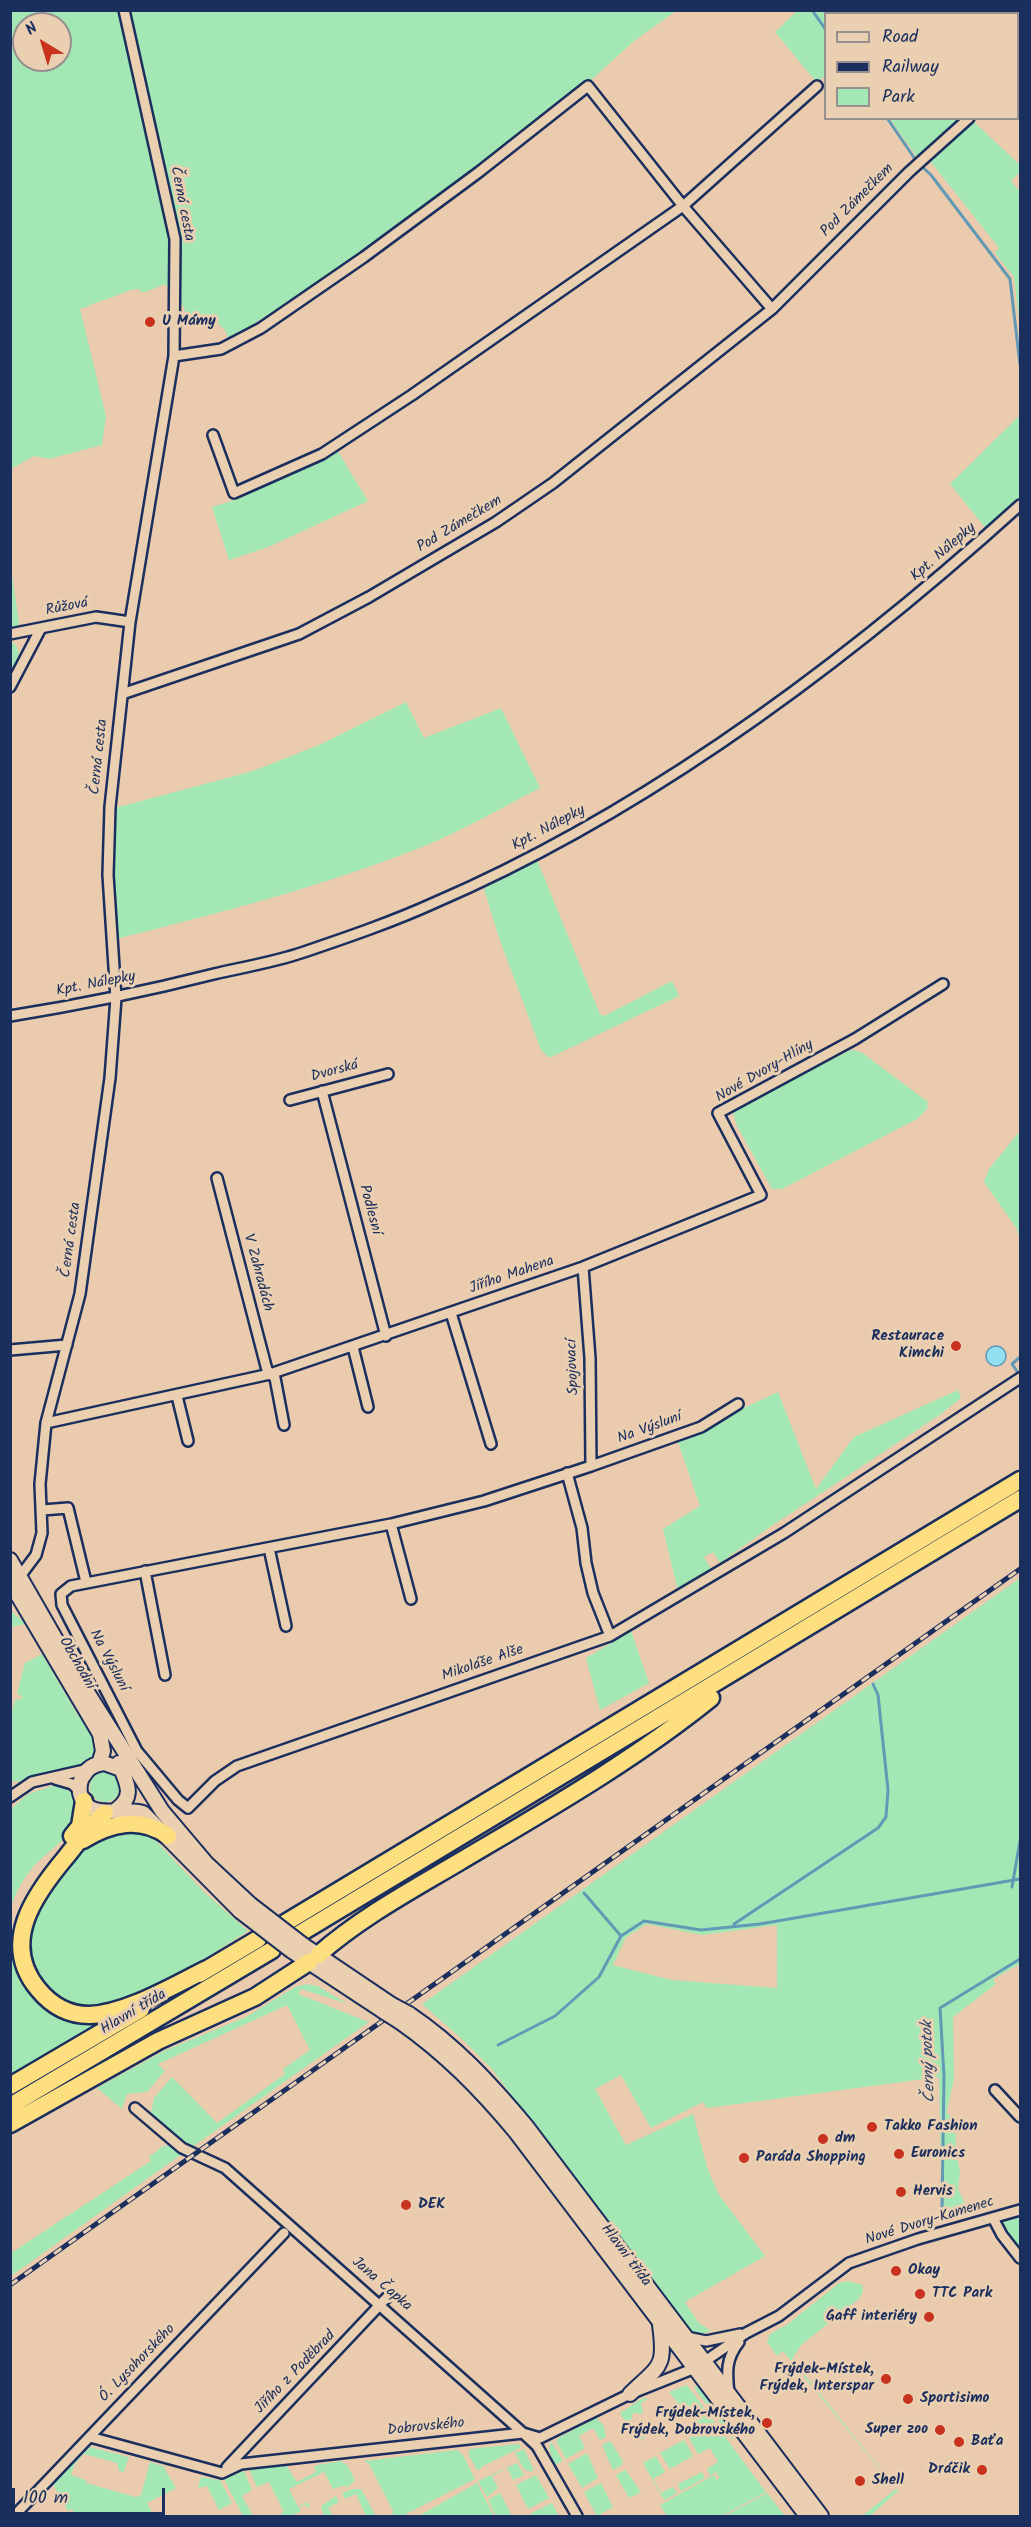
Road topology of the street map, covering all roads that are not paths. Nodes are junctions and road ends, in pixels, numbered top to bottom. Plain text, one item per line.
1 (124, 10) edge
2 (817, 86) dead end
3 (967, 120) edge
4 (683, 206) junction
5 (772, 309) junction
6 (174, 356) junction
7 (213, 435) dead end
8 (1020, 505) edge
9 (130, 622) junction
10 (41, 628) junction
11 (10, 634) edge
12 (10, 687) edge
13 (122, 693) junction
14 (943, 984) dead end
15 (116, 998) junction
16 (10, 1016) edge
17 (388, 1074) dead end
18 (322, 1091) junction
19 (290, 1100) dead end
20 (217, 1178) dead end
21 (584, 1267) junction
22 (451, 1313) junction
23 (386, 1336) junction
24 (67, 1344) junction
25 (353, 1347) junction
26 (10, 1350) edge
27 (270, 1374) junction
28 (1020, 1378) edge
29 (177, 1396) junction
30 (738, 1404) dead end
31 (368, 1407) dead end
32 (46, 1423) junction
33 (284, 1425) dead end
34 (188, 1441) dead end
35 (491, 1444) dead end
36 (591, 1466) junction
37 (567, 1473) junction
38 (1020, 1480) edge
39 (1020, 1500) edge
40 (42, 1510) junction
41 (391, 1524) junction
42 (269, 1548) junction
43 (10, 1560) edge
44 (145, 1571) junction
45 (13, 1582) edge
46 (86, 1582) junction
47 (411, 1599) dead end
48 (286, 1626) dead end
49 (610, 1636) junction
50 (763, 1647) junction
51 (165, 1674) dead end
52 (101, 1716) junction
53 (94, 1766) junction
54 (121, 1769) junction
55 (49, 1778) junction
56 (129, 1789) junction
57 (12, 1792) edge
58 (82, 1796) junction
59 (188, 1808) joint
60 (110, 1811) junction
61 (162, 1811) junction
62 (168, 1836) junction
63 (69, 1853) junction
64 (245, 1908) junction
65 (285, 1923) dead end
66 (10, 1927) edge
67 (258, 1939) dead end
68 (298, 1943) junction
69 (272, 1950) dead end
70 (313, 1959) junction
71 (207, 1969) junction
72 (404, 2018) junction
73 (10, 2086) edge
74 (995, 2090) dead end
75 (10, 2106) edge
76 (135, 2108) dead end
77 (1020, 2117) edge
78 (10, 2124) edge
79 (1020, 2210) edge
80 (993, 2218) junction
81 (284, 2233) dead end
82 (1020, 2258) edge
83 (849, 2263) joint
84 (391, 2293) dead end
85 (382, 2305) junction
86 (660, 2323) junction
87 (746, 2333) junction
88 (687, 2337) junction
89 (700, 2365) junction
90 (630, 2394) junction
91 (729, 2394) junction
92 (520, 2433) junction
93 (90, 2437) junction
94 (222, 2473) junction
95 (14, 2517) edge
96 (577, 2517) edge
97 (807, 2517) edge
98 (821, 2517) edge

1 - 6 street, Černá cesta
2 - 4 street
3 - 5 street, Pod Zámečkem
4 - 5 street
4 - 6 street
4 - 7 street
5 - 13 street, Pod Zámečkem
6 - 9 street, Černá cesta
8 - 15 street, Kpt. Nálepky
9 - 10 street, Růžová
9 - 13 street, Černá cesta
10 - 11 street, Růžová
10 - 12 street
13 - 15 street, Černá cesta
14 - 21 street, Nové Dvory-Hlíny
15 - 16 street, Kpt. Nálepky
15 - 24 street, Černá cesta
17 - 18 street, Dvorská
18 - 19 street, Dvorská
18 - 23 street, Podlesní
20 - 27 street, V Zahradách
21 - 22 street, Jiřího Mahena
21 - 36 street, Spojovací
22 - 23 street, Jiřího Mahena
22 - 35 street
23 - 25 street, Jiřího Mahena
24 - 26 street
24 - 32 street, Černá cesta
25 - 27 street, Jiřího Mahena
25 - 31 street
27 - 29 street, Jiřího Mahena
27 - 33 street
28 - 49 street, Mikoláše Alše
29 - 32 street, Jiřího Mahena
29 - 34 street
30 - 36 street, Na Výsluní
32 - 40 street, Černá cesta
36 - 37 street, Na Výsluní
37 - 41 street, Na Výsluní
37 - 49 street
38 - 50 highway
39 - 50 highway
40 - 45 street, Černá cesta
40 - 46 street
41 - 42 street, Na Výsluní
41 - 47 street
42 - 44 street, Na Výsluní
42 - 48 street
43 - 45 main road, Obchodní
44 - 46 street, Na Výsluní
44 - 51 street
45 - 52 main road, Obchodní
45 - 53 main road, Obchodní
46 - 59 street, Na Výsluní
49 - 59 street, Mikoláše Alše
50 - 65 highway
50 - 68 highway
50 - 70 highway
52 - 54 main road
52 - 61 main road
53 - 54 main road
53 - 55 street
53 - 58 main road
54 - 56 main road
55 - 57 street
55 - 58 street
56 - 60 main road
56 - 61 main road
58 - 60 main road
58 - 66 highway
60 - 62 main road
60 - 63 highway
61 - 64 main road
62 - 63 highway
62 - 64 main road
63 - 71 highway
64 - 68 main road, bridge
67 - 71 highway, Hlavní třída
68 - 70 main road
69 - 75 highway
70 - 72 main road, bridge
70 - 78 highway
71 - 73 highway, Hlavní třída
72 - 86 main road, Hlavní třída
72 - 88 main road, Hlavní třída
74 - 77 street
76 - 85 street, Jana Čapka
79 - 80 street, Nové Dvory-Kamenec
80 - 82 street
80 - 83 street, Nové Dvory-Kamenec
81 - 93 street, Ó. Lysohorského
83 - 87 street, Dobrovského
84 - 85 street, Jiřího z Poděbrad
85 - 92 street, Jana Čapka
85 - 94 street, Jiřího z Poděbrad
86 - 89 main road, Hlavní třída
86 - 90 main road
87 - 88 street, Dobrovského
87 - 89 street, Dobrovského
87 - 91 street
88 - 89 main road, Hlavní třída
89 - 90 street, Dobrovského
89 - 91 main road, Hlavní třída
89 - 97 main road, Hlavní třída
90 - 92 street, Dobrovského
91 - 98 main road, Hlavní třída
92 - 94 street, Dobrovského
92 - 96 street, Jana Čapka
93 - 94 street
93 - 95 street, Ó. Lysohorského

